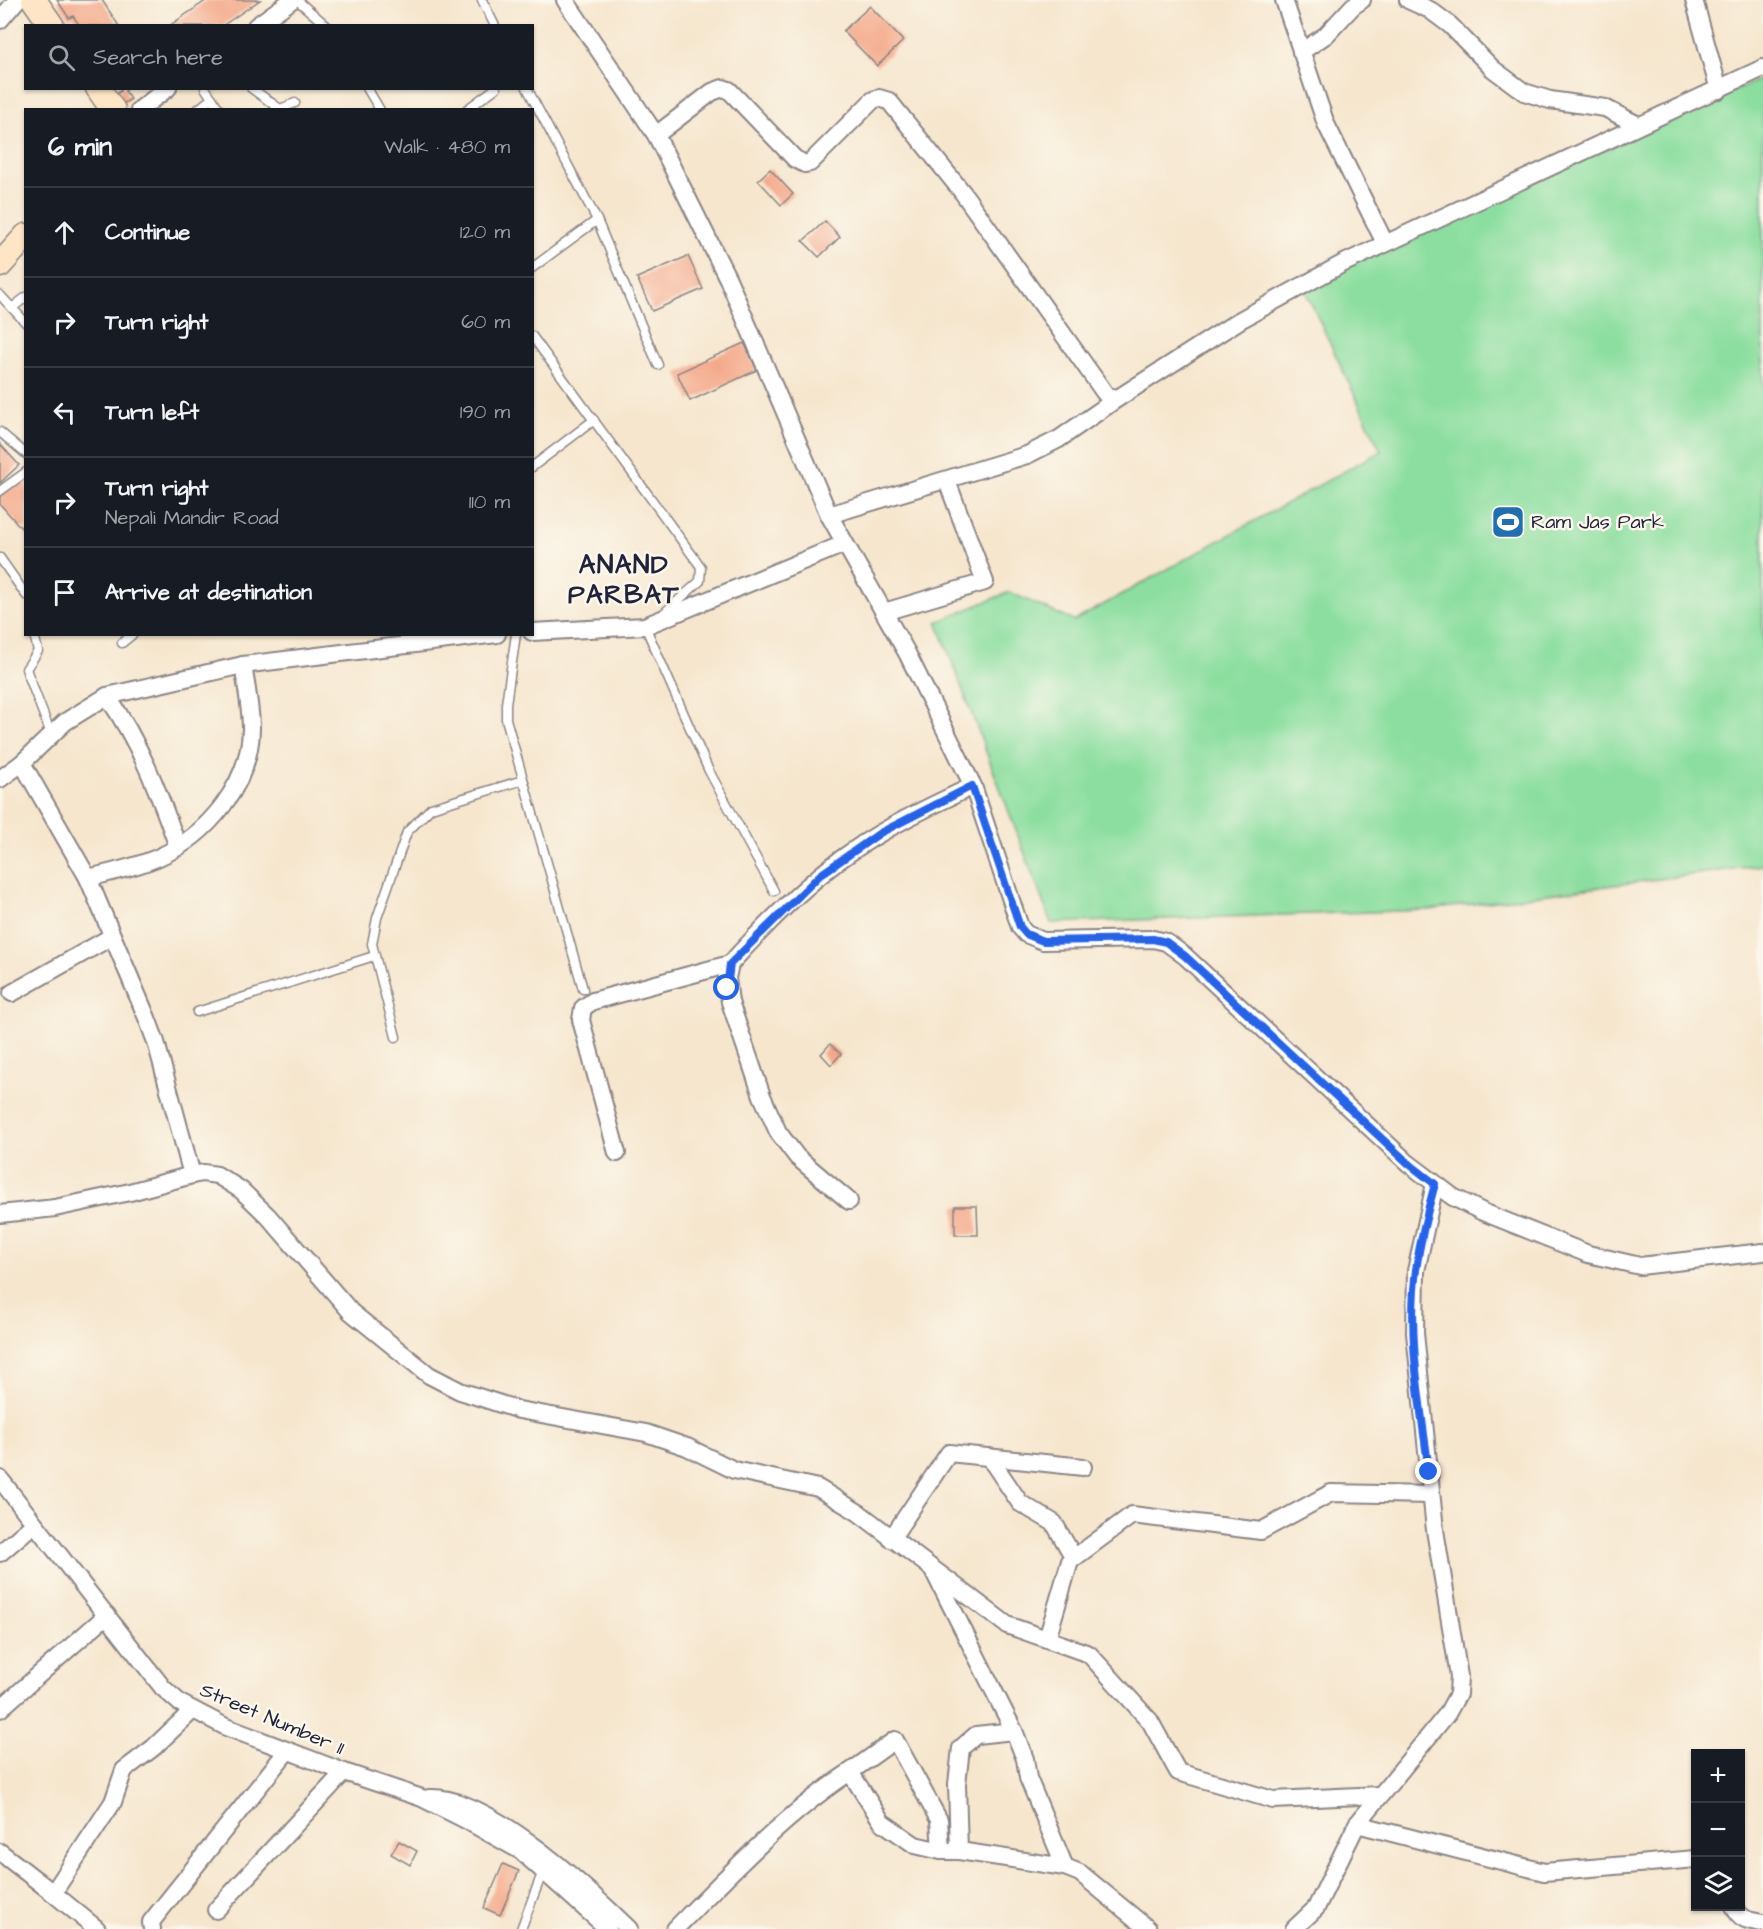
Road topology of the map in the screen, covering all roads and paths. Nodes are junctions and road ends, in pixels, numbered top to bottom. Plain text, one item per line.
1 (17, 0) edge
2 (34, 0) edge
3 (292, 0) edge
4 (297, 0) edge
5 (482, 0) edge
6 (565, 0) edge
7 (1284, 0) edge
8 (1362, 0) edge
9 (1408, 0) edge
10 (1694, 0) edge
11 (0, 20) edge
12 (51, 24) edge
13 (259, 24) edge
14 (325, 24) edge
15 (494, 24) edge
16 (1301, 52) junction
17 (1763, 68) edge
18 (99, 90) edge
19 (165, 90) edge
20 (206, 90) edge
21 (254, 90) edge
22 (369, 90) edge
23 (493, 90) edge
24 (528, 90) edge
25 (1719, 90) junction
26 (212, 98) junction
27 (295, 103) dead end
28 (113, 108) edge
29 (142, 108) edge
30 (200, 108) edge
31 (219, 108) edge
32 (279, 108) edge
33 (282, 108) edge
34 (379, 108) edge
35 (469, 108) edge
36 (1638, 125) junction
37 (656, 135) junction
38 (597, 220) junction
39 (24, 238) edge
40 (1385, 243) junction
41 (0, 265) edge
42 (534, 267) edge
43 (0, 295) edge
44 (24, 299) edge
45 (12, 308) junction
46 (24, 321) edge
47 (534, 339) edge
48 (658, 364) dead end
49 (1118, 398) junction
50 (594, 420) junction
51 (0, 432) edge
52 (24, 452) edge
53 (534, 465) edge
54 (24, 473) edge
55 (947, 481) junction
56 (0, 491) edge
57 (829, 515) junction
58 (844, 544) junction
59 (0, 558) edge
60 (24, 592) edge
61 (884, 612) junction
62 (648, 625) junction
63 (534, 632) edge
64 (34, 636) edge
65 (131, 636) edge
66 (480, 636) edge
67 (516, 636) edge
68 (122, 643) dead end
69 (243, 665) junction
70 (107, 696) junction
71 (51, 734) junction
72 (22, 763) junction
73 (0, 778) edge
74 (523, 780) junction
75 (972, 786) junction
76 (178, 847) junction
77 (88, 878) junction
78 (774, 891) dead end
79 (111, 938) junction
80 (374, 956) junction
81 (730, 964) junction
82 (583, 989) dead end
83 (12, 993) dead end
84 (197, 1012) dead end
85 (396, 1037) dead end
86 (616, 1153) dead end
87 (192, 1174) junction
88 (1435, 1184) junction
89 (849, 1201) dead end
90 (0, 1214) edge
91 (1763, 1251) edge
92 (989, 1457) junction
93 (1083, 1467) dead end
94 (0, 1479) edge
95 (1431, 1495) junction
96 (34, 1524) junction
97 (891, 1539) junction
98 (0, 1553) edge
99 (1074, 1558) junction
100 (932, 1569) junction
101 (107, 1616) junction
102 (1047, 1639) junction
103 (0, 1709) edge
104 (193, 1710) junction
105 (1014, 1731) junction
106 (287, 1751) junction
107 (344, 1772) junction
108 (850, 1772) junction
109 (1380, 1795) junction
110 (422, 1798) junction
111 (1357, 1824) junction
112 (941, 1851) junction
113 (959, 1851) junction
114 (0, 1852) edge
115 (1691, 1859) edge
116 (1065, 1867) junction
117 (543, 1870) junction
118 (53, 1893) junction
119 (216, 1910) dead end
120 (1736, 1911) edge
121 (1763, 1923) edge
122 (97, 1929) edge
123 (152, 1929) edge
124 (521, 1929) edge
125 (608, 1929) edge
126 (628, 1929) edge
127 (675, 1929) edge
128 (1148, 1929) edge
129 (1294, 1929) edge

1 - 11 street
2 - 12 street
3 - 13 street
4 - 14 lane
5 - 15 lane
6 - 37 street
7 - 16 street
8 - 16 street
9 - 36 street
10 - 25 street
16 - 40 street
17 - 25 street
18 - 28 street
19 - 29 street
20 - 26 lane
21 - 32 lane
22 - 34 lane
23 - 35 lane
24 - 38 lane
25 - 36 street
26 - 30 lane
26 - 31 lane
27 - 33 lane
36 - 40 street
37 - 49 street
37 - 57 street
38 - 42 lane
38 - 48 lane
39 - 41 street
40 - 49 street
43 - 45 lane
44 - 45 lane
45 - 46 lane
47 - 50 lane
49 - 55 street
50 - 53 lane
50 - 62 lane
51 - 52 lane
54 - 56 lane
55 - 57 street
55 - 61 street
57 - 58 street
58 - 61 street
58 - 62 street
59 - 60 lane
61 - 75 street
62 - 63 street
62 - 78 lane
64 - 71 lane
65 - 68 lane
66 - 69 street
67 - 74 lane
69 - 70 street
69 - 76 street
70 - 71 street
70 - 76 street
71 - 72 street
72 - 73 street
72 - 77 street
74 - 80 lane
74 - 82 lane
75 - 81 street
75 - 88 street
76 - 77 street
77 - 79 street
79 - 83 street
79 - 87 street
80 - 84 lane
80 - 85 lane
81 - 86 street
81 - 89 street
87 - 90 street
87 - 97 street
88 - 91 street
88 - 95 street
92 - 93 street
92 - 97 street
92 - 99 street
94 - 96 street, Street Number 11
95 - 99 street
95 - 109 street
96 - 98 street
96 - 101 street, Street Number 11
97 - 100 street
99 - 102 street
100 - 102 street
100 - 105 street
101 - 103 street
101 - 104 street, Street Number 11
102 - 109 street
104 - 106 street, Street Number 11
104 - 118 street
105 - 113 street
105 - 116 street
106 - 107 street, Street Number 11
106 - 123 street
107 - 110 street, Street Number 11
107 - 119 street
108 - 112 street
108 - 112 street
108 - 127 street
109 - 111 street
110 - 117 street, Street Number 11
110 - 126 street, Street Number 11
111 - 115 street
111 - 129 street
112 - 113 street
113 - 116 street
114 - 118 street
116 - 128 street
117 - 124 lane
117 - 125 street, Street Number 11
118 - 122 street
120 - 121 street

